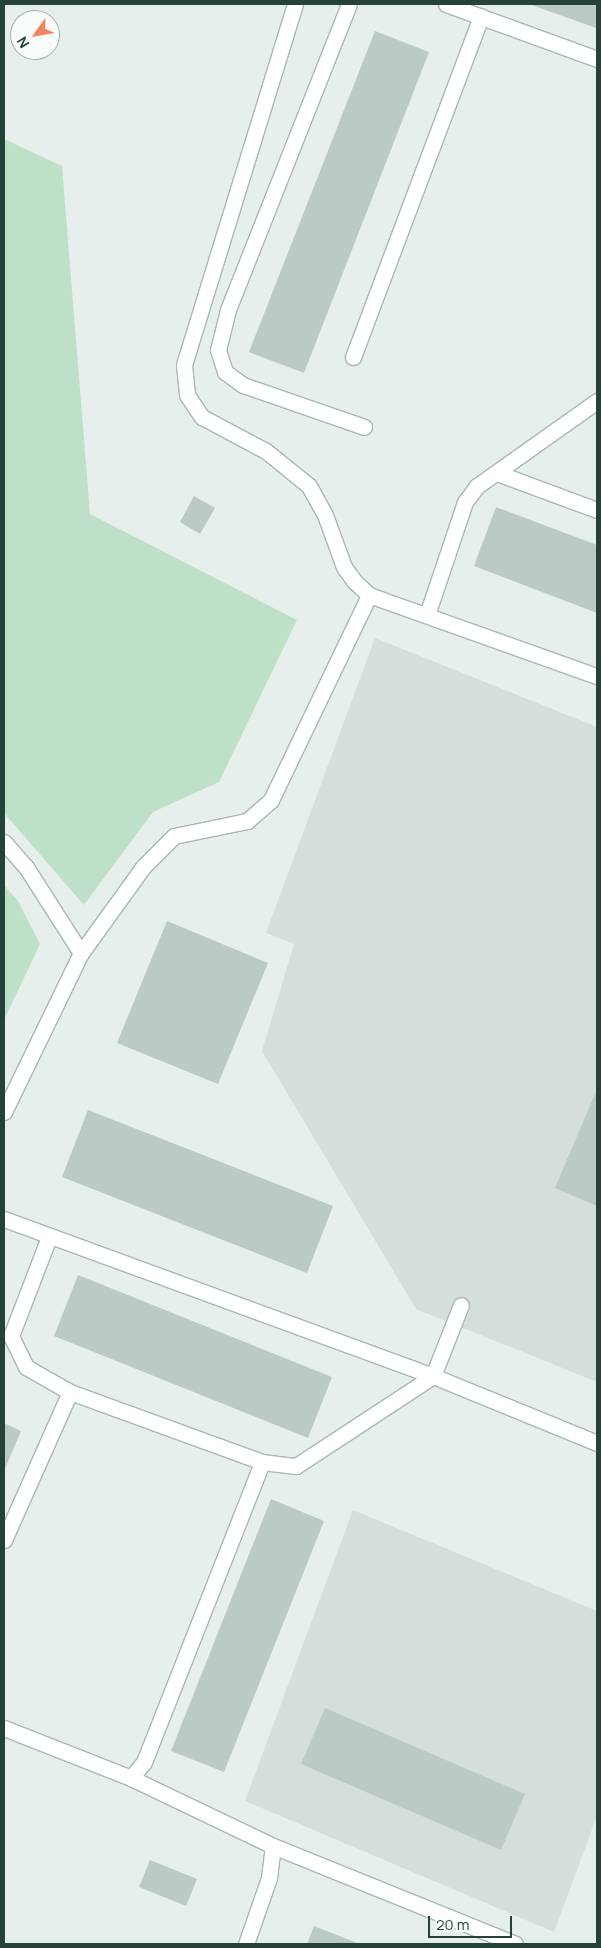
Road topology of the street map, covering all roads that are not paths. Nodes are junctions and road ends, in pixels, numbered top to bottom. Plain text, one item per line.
1 (295, 4) edge
2 (349, 4) edge
3 (446, 4) edge
4 (481, 16) junction
5 (597, 59) edge
6 (353, 357) dead end
7 (594, 408) edge
8 (364, 427) dead end
9 (497, 473) junction
10 (597, 510) edge
11 (369, 595) junction
12 (427, 615) junction
13 (597, 676) edge
14 (4, 842) edge
15 (81, 953) junction
16 (4, 1112) edge
17 (4, 1219) edge
18 (49, 1237) junction
19 (461, 1305) dead end
20 (434, 1376) junction
21 (70, 1392) junction
22 (597, 1442) edge
23 (262, 1462) junction
24 (4, 1540) edge
25 (4, 1728) edge
26 (131, 1778) junction
27 (273, 1846) junction
28 (246, 1944) edge
29 (515, 1944) edge

1 - 11 street
2 - 8 street
3 - 4 street
4 - 5 street
4 - 6 street
7 - 9 street
9 - 10 street
9 - 12 street
11 - 12 street
11 - 15 street
12 - 13 street
14 - 15 street
15 - 16 street
17 - 18 street
18 - 20 street
18 - 21 street
19 - 20 street
20 - 22 street
20 - 23 street
21 - 23 street
21 - 24 street
23 - 26 street
25 - 26 street
26 - 27 street
27 - 28 street
27 - 29 street

